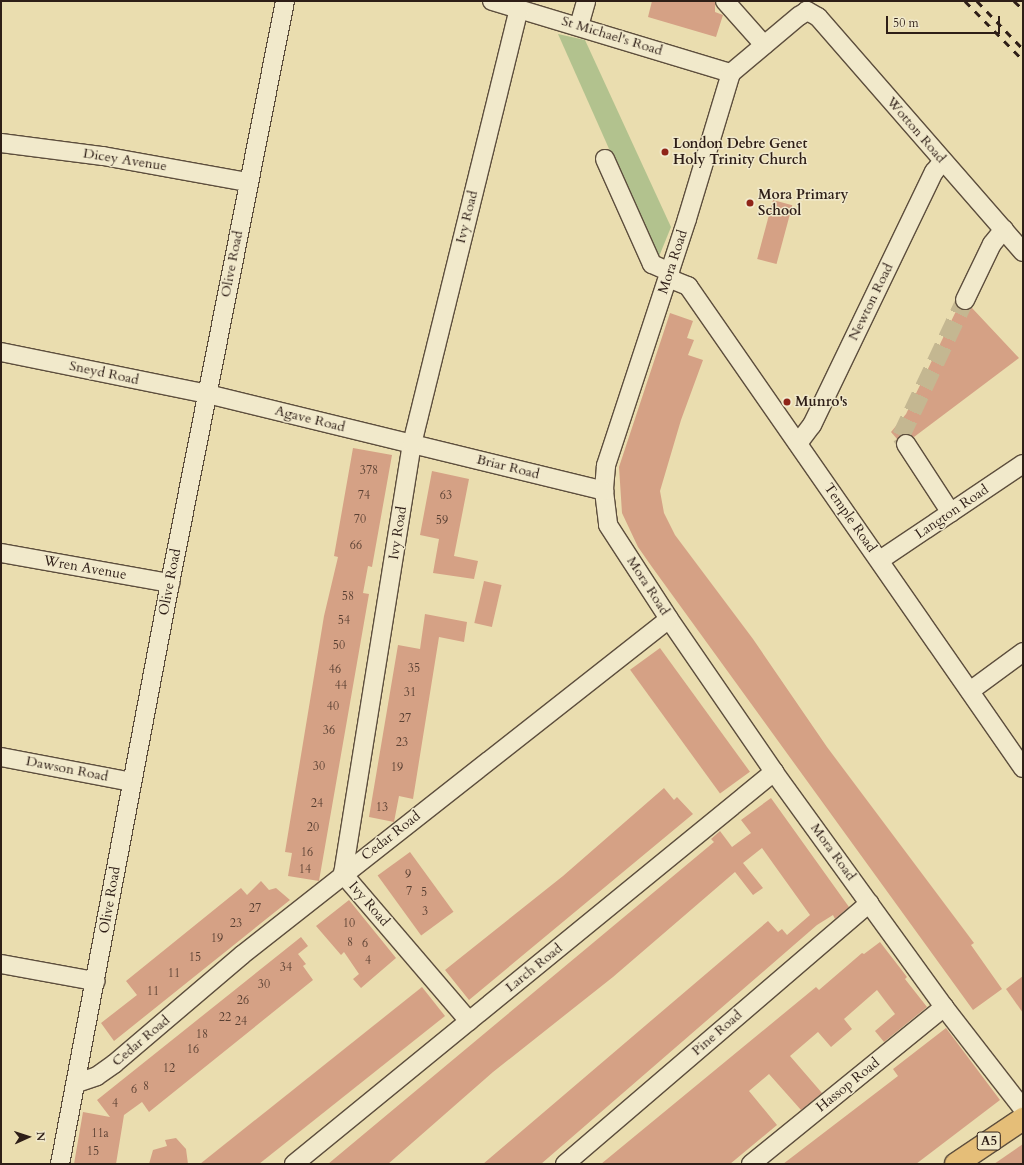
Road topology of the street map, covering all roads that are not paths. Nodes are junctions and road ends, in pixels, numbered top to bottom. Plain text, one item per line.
1 (284, 1) edge
2 (492, 1) edge
3 (586, 1) edge
4 (725, 1) edge
5 (519, 9) junction
6 (579, 26) junction
7 (764, 45) junction
8 (731, 73) junction
9 (1, 143) edge
10 (605, 159) dead end
11 (943, 161) junction
12 (248, 182) junction
13 (1004, 229) junction
14 (1023, 252) edge
15 (669, 275) junction
16 (965, 300) tunnel mouth
17 (1, 352) edge
18 (207, 394) junction
19 (799, 442) junction
20 (412, 444) junction
21 (906, 444) tunnel mouth
22 (1023, 464) edge
23 (604, 491) junction
24 (951, 513) junction
25 (1, 553) edge
26 (880, 560) junction
27 (170, 583) junction
28 (669, 619) junction
29 (1023, 652) edge
30 (970, 691) junction
31 (1, 757) edge
32 (1023, 768) edge
33 (774, 772) junction
34 (132, 782) junction
35 (343, 874) junction
36 (870, 903) junction
37 (1, 964) edge
38 (95, 981) junction
39 (944, 1007) junction
40 (469, 1021) junction
41 (77, 1083) junction
42 (1023, 1109) edge
43 (1023, 1119) edge
44 (60, 1164) edge
45 (294, 1164) edge
46 (565, 1164) edge
47 (751, 1164) edge
48 (956, 1164) edge

1 - 12 street, Olive Road
2 - 5 street, St Michael's Road
3 - 6 street
4 - 7 street
5 - 6 street, St Michael's Road
5 - 20 street, Ivy Road
6 - 8 street, St Michael's Road
7 - 8 street
7 - 11 street, Wotton Road
8 - 15 street, Mora Road
9 - 12 street, Dicey Avenue
10 - 15 street, Temple Road
11 - 13 street, Wotton Road
11 - 19 street, Newton Road
12 - 18 street, Olive Road
13 - 14 street, Wotton Road
13 - 16 street
15 - 19 street, Temple Road
15 - 23 street, Mora Road
17 - 18 street, Sneyd Road
18 - 20 street, Agave Road
18 - 27 street, Olive Road
19 - 26 street, Temple Road
20 - 23 street, Briar Road
20 - 35 street, Ivy Road
21 - 24 street
22 - 24 street, Langton Road
23 - 28 street, Mora Road
24 - 26 street, Langton Road
25 - 27 street, Wren Avenue
26 - 30 street, Temple Road
27 - 34 street, Olive Road
28 - 33 street, Mora Road
28 - 35 street, Cedar Road
29 - 30 street
30 - 32 street, Temple Road
31 - 34 street, Dawson Road
33 - 36 street, Mora Road
33 - 40 street, Larch Road
34 - 38 street, Olive Road
35 - 40 street, Ivy Road
35 - 41 street, Cedar Road
36 - 39 street, Mora Road
36 - 46 street, Pine Road
37 - 38 street
38 - 41 street, Olive Road
39 - 42 street, Mora Road
39 - 47 street, Hassop Road
40 - 45 street, Larch Road
41 - 44 street, Olive Road
43 - 48 main road, A5

